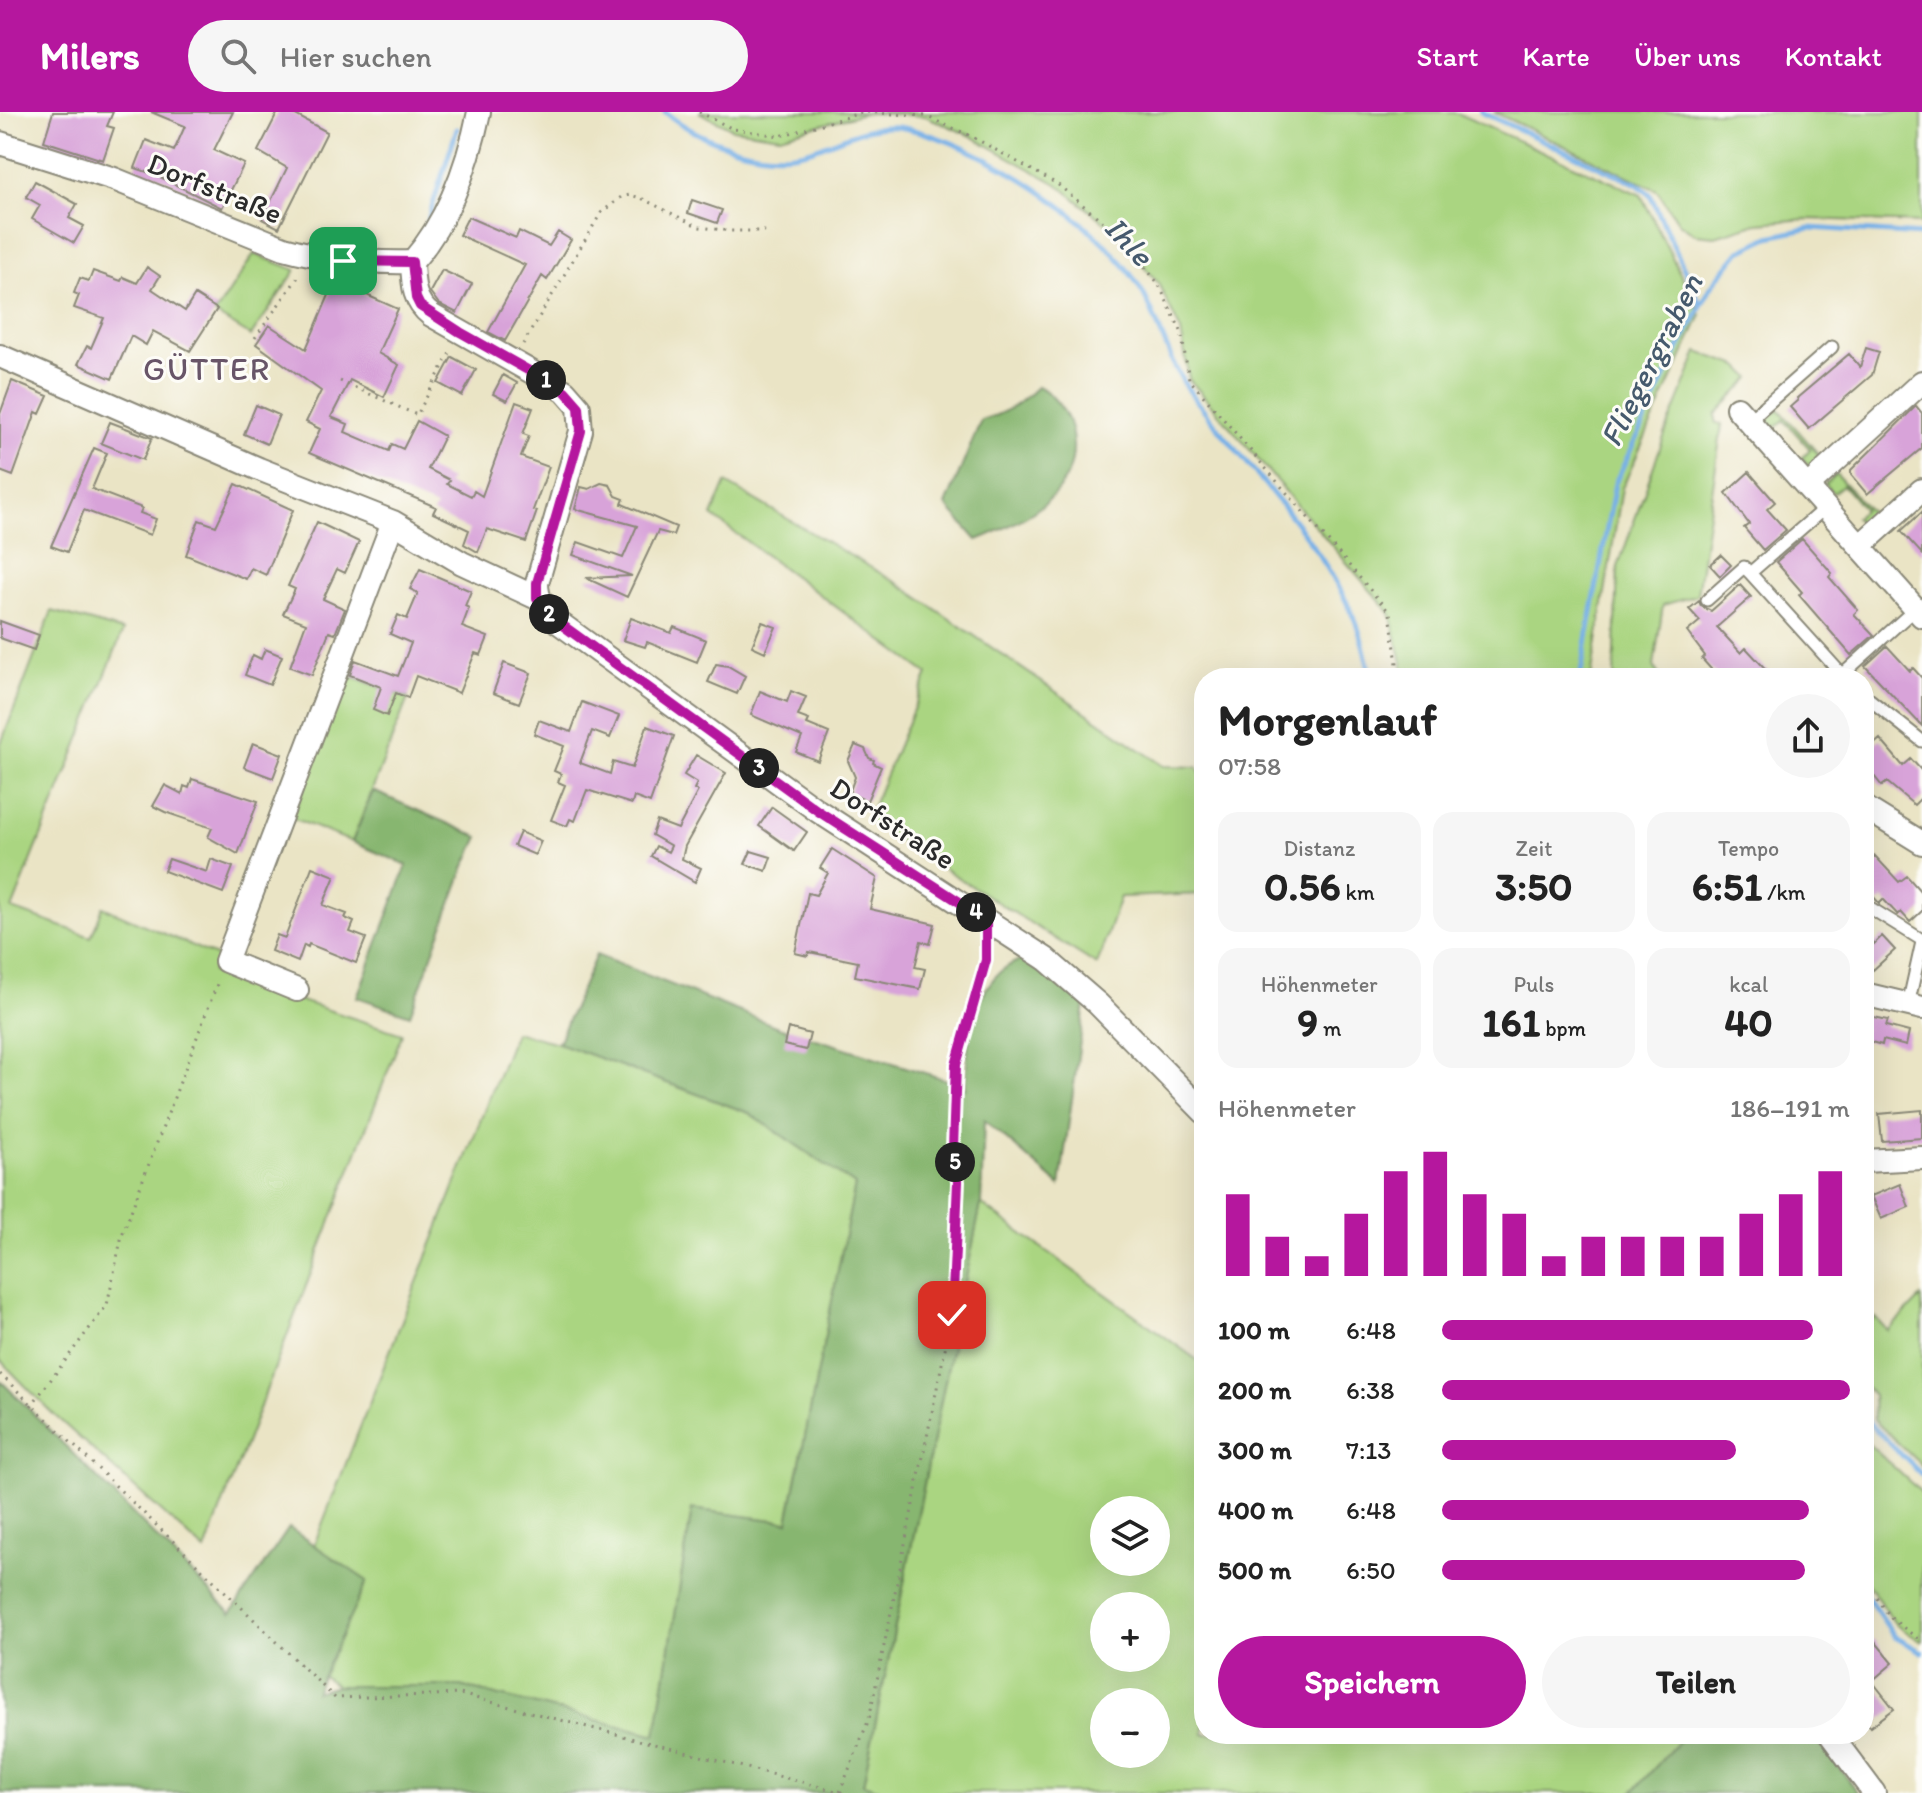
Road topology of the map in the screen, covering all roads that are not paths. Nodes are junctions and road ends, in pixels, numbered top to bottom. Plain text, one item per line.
1 (479, 112) edge
2 (0, 143) edge
3 (412, 262) junction
4 (1832, 347) dead end
5 (0, 356) edge
6 (1922, 382) edge
7 (1743, 414) joint
8 (1808, 486) junction
9 (1922, 490) edge
10 (1826, 507) junction
11 (393, 522) junction
12 (1860, 546) junction
13 (1750, 573) junction
14 (537, 598) junction
15 (1707, 600) dead end
16 (1917, 604) edge
17 (1837, 668) edge
18 (1852, 668) edge
19 (1874, 703) edge
20 (1922, 741) edge
21 (1874, 812) edge
22 (1919, 837) edge
23 (1874, 910) edge
24 (1922, 941) edge
25 (297, 990) dead end
26 (1874, 997) edge
27 (1915, 1007) edge
28 (1194, 1102) edge
29 (1922, 1158) edge
30 (1874, 1160) edge
31 (1837, 1744) edge
32 (1874, 1793) edge

1 - 3 street
2 - 3 street, Dorfstraße
3 - 14 street
4 - 7 lane
5 - 11 street, Dorfstraße
6 - 8 street
7 - 8 street
8 - 10 street
9 - 12 street
10 - 12 street
10 - 13 lane
11 - 14 street, Dorfstraße
11 - 25 street
12 - 16 street
13 - 15 lane
13 - 17 lane
14 - 28 street, Dorfstraße
16 - 18 lane
19 - 20 lane
21 - 22 street
23 - 24 lane
24 - 27 lane
26 - 27 street
29 - 30 street
31 - 32 street

